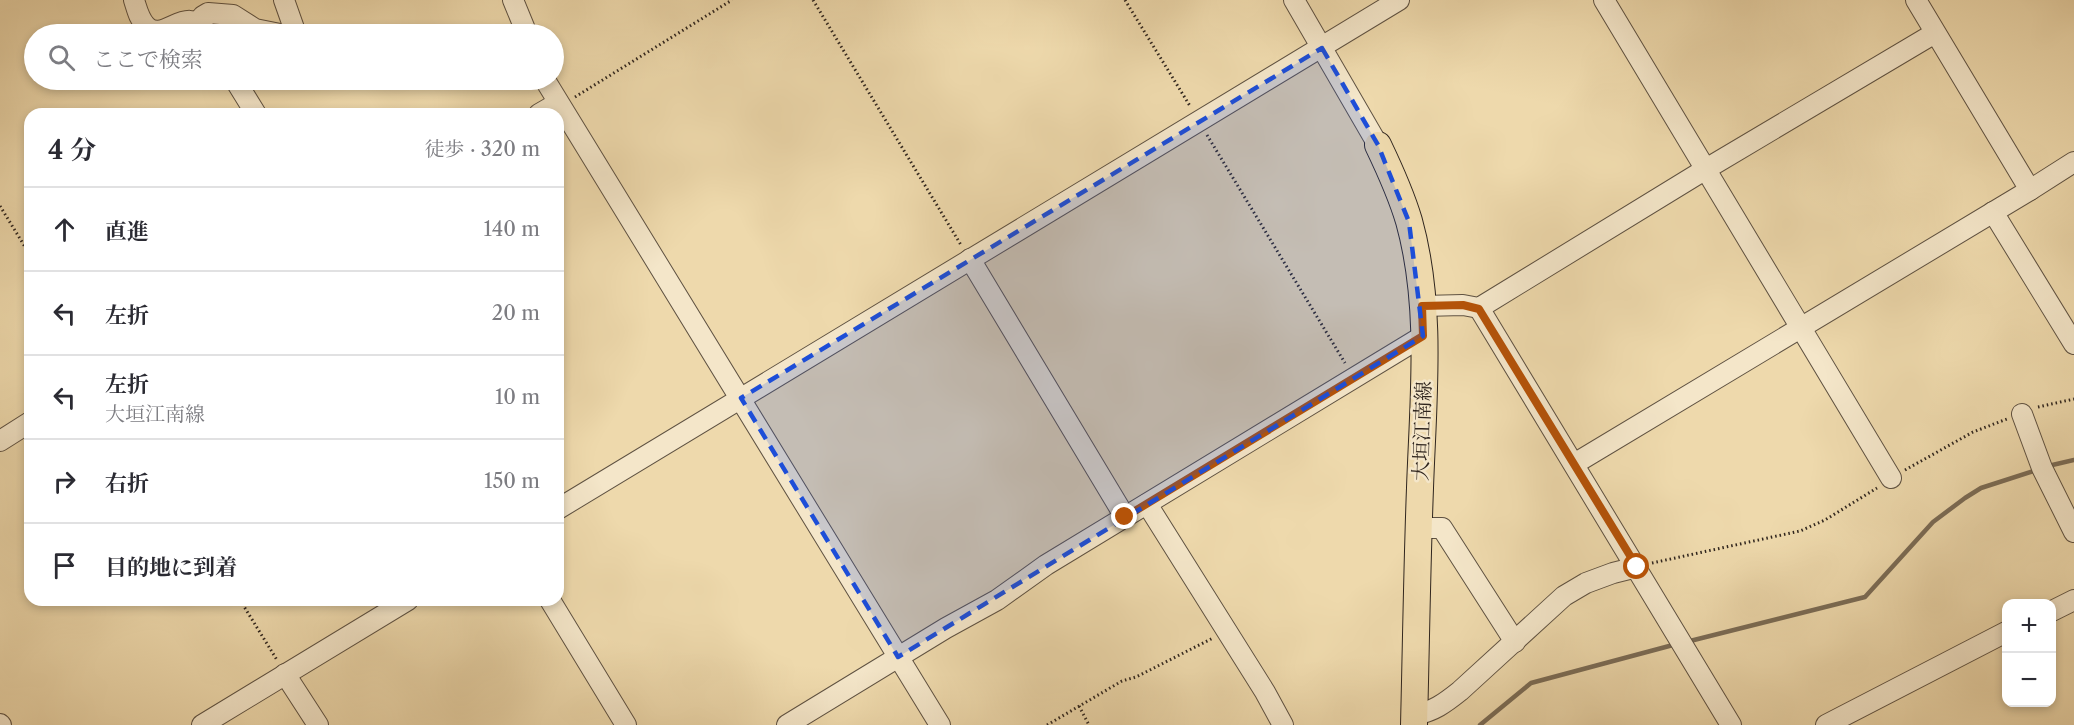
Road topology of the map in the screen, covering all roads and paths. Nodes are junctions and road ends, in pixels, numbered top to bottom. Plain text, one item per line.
1 (134, 0) edge
2 (284, 0) edge
3 (513, 0) edge
4 (732, 0) edge
5 (813, 0) edge
6 (1125, 0) edge
7 (1294, 0) edge
8 (1399, 0) edge
9 (1604, 0) edge
10 (1916, 0) edge
11 (144, 24) edge
12 (203, 24) edge
13 (247, 24) edge
14 (292, 24) edge
15 (523, 24) edge
16 (1935, 33) junction
17 (1322, 48) junction
18 (241, 90) edge
19 (551, 90) edge
20 (559, 105) junction
21 (252, 108) edge
22 (552, 108) edge
23 (561, 108) edge
24 (564, 113) edge
25 (1199, 122) junction
26 (1378, 145) joint
27 (2074, 162) edge
28 (1706, 169) junction
29 (2030, 190) junction
30 (0, 206) edge
31 (1993, 212) junction
32 (24, 245) edge
33 (970, 259) junction
34 (1422, 306) junction
35 (1479, 309) junction
36 (1801, 327) junction
37 (1423, 336) junction
38 (2074, 344) edge
39 (1354, 378) junction
40 (741, 398) junction
41 (2074, 399) edge
42 (2022, 414) junction
43 (24, 426) edge
44 (0, 441) edge
45 (1574, 464) junction
46 (1891, 478) junction
47 (1147, 504) junction
48 (564, 505) edge
49 (1125, 517) junction
50 (1419, 528) junction
51 (2074, 532) edge
52 (1637, 567) junction
53 (2074, 600) edge
54 (244, 606) edge
55 (398, 606) edge
56 (554, 606) edge
57 (2056, 609) edge
58 (1225, 631) junction
59 (2002, 635) edge
60 (1515, 642) junction
61 (898, 657) junction
62 (285, 674) junction
63 (1078, 706) junction
64 (1414, 720) edge
65 (202, 725) edge
66 (318, 725) edge
67 (626, 725) edge
68 (787, 725) edge
69 (940, 725) edge
70 (1047, 725) edge
71 (1089, 725) edge
72 (1283, 725) edge
73 (1731, 725) edge
74 (1826, 725) edge

1 - 11 street
2 - 14 street
3 - 15 street
4 - 20 path
5 - 33 path
6 - 25 path
7 - 17 street
8 - 17 street
9 - 28 street
10 - 16 street
12 - 13 street
16 - 28 street
16 - 29 street
17 - 25 street
17 - 26 street
18 - 21 street
19 - 20 street
20 - 22 street
20 - 23 street
24 - 40 street
25 - 33 street
25 - 39 path
26 - 34 main road, 大垣江南線
27 - 29 street
28 - 35 street
28 - 36 street
29 - 31 street
30 - 32 path
31 - 36 street
31 - 38 street
33 - 40 street
33 - 49 street
34 - 35 street
34 - 37 main road, 大垣江南線
35 - 45 street
36 - 45 street
36 - 46 street
37 - 39 street
37 - 50 main road, 大垣江南線
39 - 47 street
40 - 48 street
40 - 61 street
41 - 42 path
42 - 46 path
42 - 51 street
43 - 44 street
45 - 52 street
46 - 52 path
47 - 49 street
47 - 58 street
49 - 61 street
50 - 60 street
50 - 64 main road, 大垣江南線
52 - 60 street
52 - 73 street
53 - 57 street
54 - 62 path
55 - 62 street
56 - 67 street
58 - 63 path
58 - 72 street
59 - 74 street
60 - 64 street
61 - 68 street
61 - 69 street
62 - 65 street
62 - 66 street
63 - 70 path
63 - 71 path

